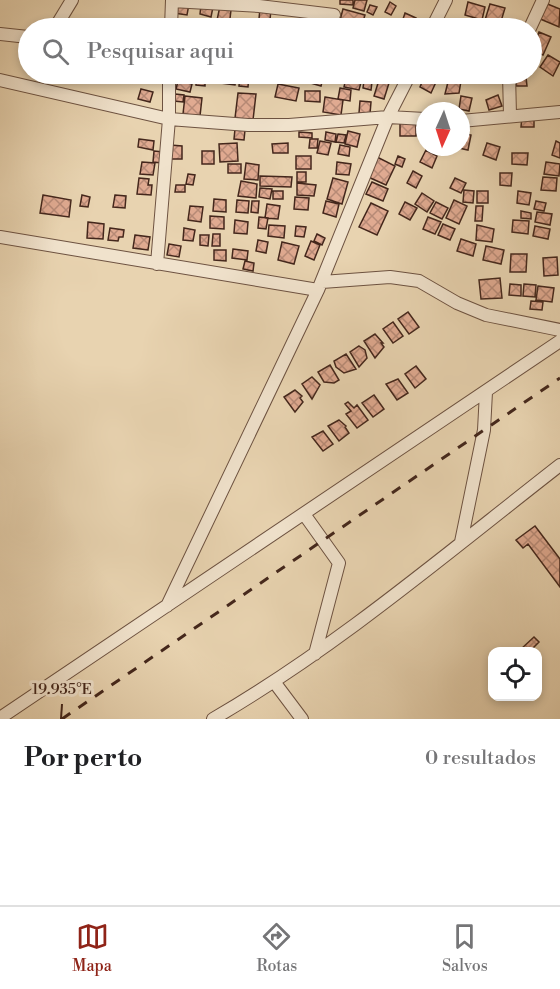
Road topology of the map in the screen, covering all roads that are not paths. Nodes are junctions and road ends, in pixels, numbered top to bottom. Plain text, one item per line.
1 (72, 0) edge
2 (172, 0) edge
3 (446, 0) edge
4 (543, 0) edge
5 (283, 4) edge
6 (333, 15) dead end
7 (61, 18) edge
8 (171, 18) edge
9 (437, 18) edge
10 (535, 18) edge
11 (0, 34) edge
12 (18, 36) edge
13 (0, 80) edge
14 (169, 84) edge
15 (405, 84) edge
16 (509, 84) edge
17 (560, 112) edge
18 (510, 115) junction
19 (388, 117) junction
20 (169, 119) junction
21 (416, 119) edge
22 (470, 120) edge
23 (0, 237) edge
24 (157, 264) junction
25 (320, 286) junction
26 (560, 330) edge
27 (560, 340) edge
28 (486, 392) junction
29 (560, 465) edge
30 (304, 514) junction
31 (461, 542) junction
32 (166, 608) junction
33 (315, 654) junction
34 (275, 683) junction
35 (6, 709) edge
36 (0, 718) edge
37 (213, 719) edge
38 (302, 719) edge

1 - 7 street
2 - 5 street
2 - 8 street
3 - 9 street
4 - 10 street
5 - 6 street
11 - 12 street
13 - 20 street
14 - 20 street
15 - 19 street
16 - 18 street
17 - 18 street
18 - 22 street
19 - 20 street
19 - 21 street
19 - 25 street
20 - 24 street
23 - 24 street
24 - 25 street
25 - 26 street
25 - 32 street
27 - 28 street
28 - 30 street
28 - 31 street
29 - 31 street
30 - 32 street
30 - 33 street
31 - 33 street
32 - 35 street
33 - 34 street
34 - 37 street
34 - 38 street
35 - 36 street

